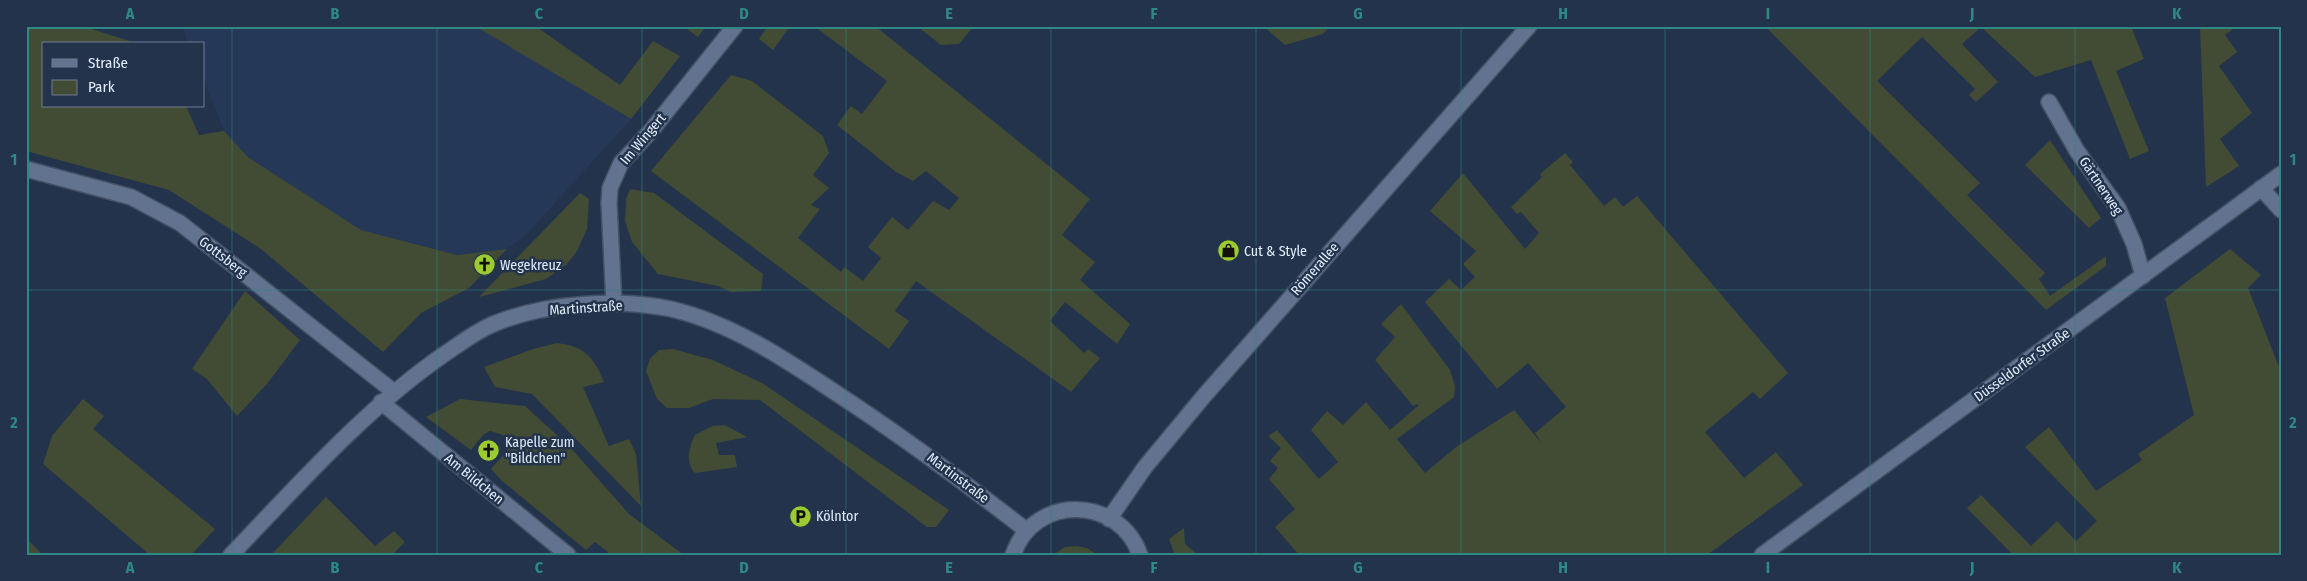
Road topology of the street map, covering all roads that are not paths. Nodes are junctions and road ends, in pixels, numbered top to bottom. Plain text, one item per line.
1 (735, 26) edge
2 (1529, 26) edge
3 (2049, 102) dead end
4 (26, 169) edge
5 (2281, 174) edge
6 (2261, 188) junction
7 (2281, 210) edge
8 (2143, 276) junction
9 (614, 304) junction
10 (394, 392) junction
11 (381, 402) junction
12 (1109, 519) junction
13 (1026, 530) junction
14 (231, 555) edge
15 (568, 555) edge
16 (1012, 555) edge
17 (1140, 555) edge
18 (1762, 555) edge

1 - 9 street, Im Wingert
2 - 12 street, Römerallee
3 - 8 street, Gärtnerweg
4 - 10 street, Gottsberg
5 - 6 street, Düsseldorfer Straße
6 - 7 street
6 - 8 street, Düsseldorfer Straße
8 - 18 street, Düsseldorfer Straße
9 - 10 street, Martinstraße
9 - 13 street, Martinstraße
10 - 11 street, Martinstraße
11 - 14 street, Martinstraße
11 - 15 street, Am Bildchen
12 - 13 street
12 - 17 street
13 - 16 street

